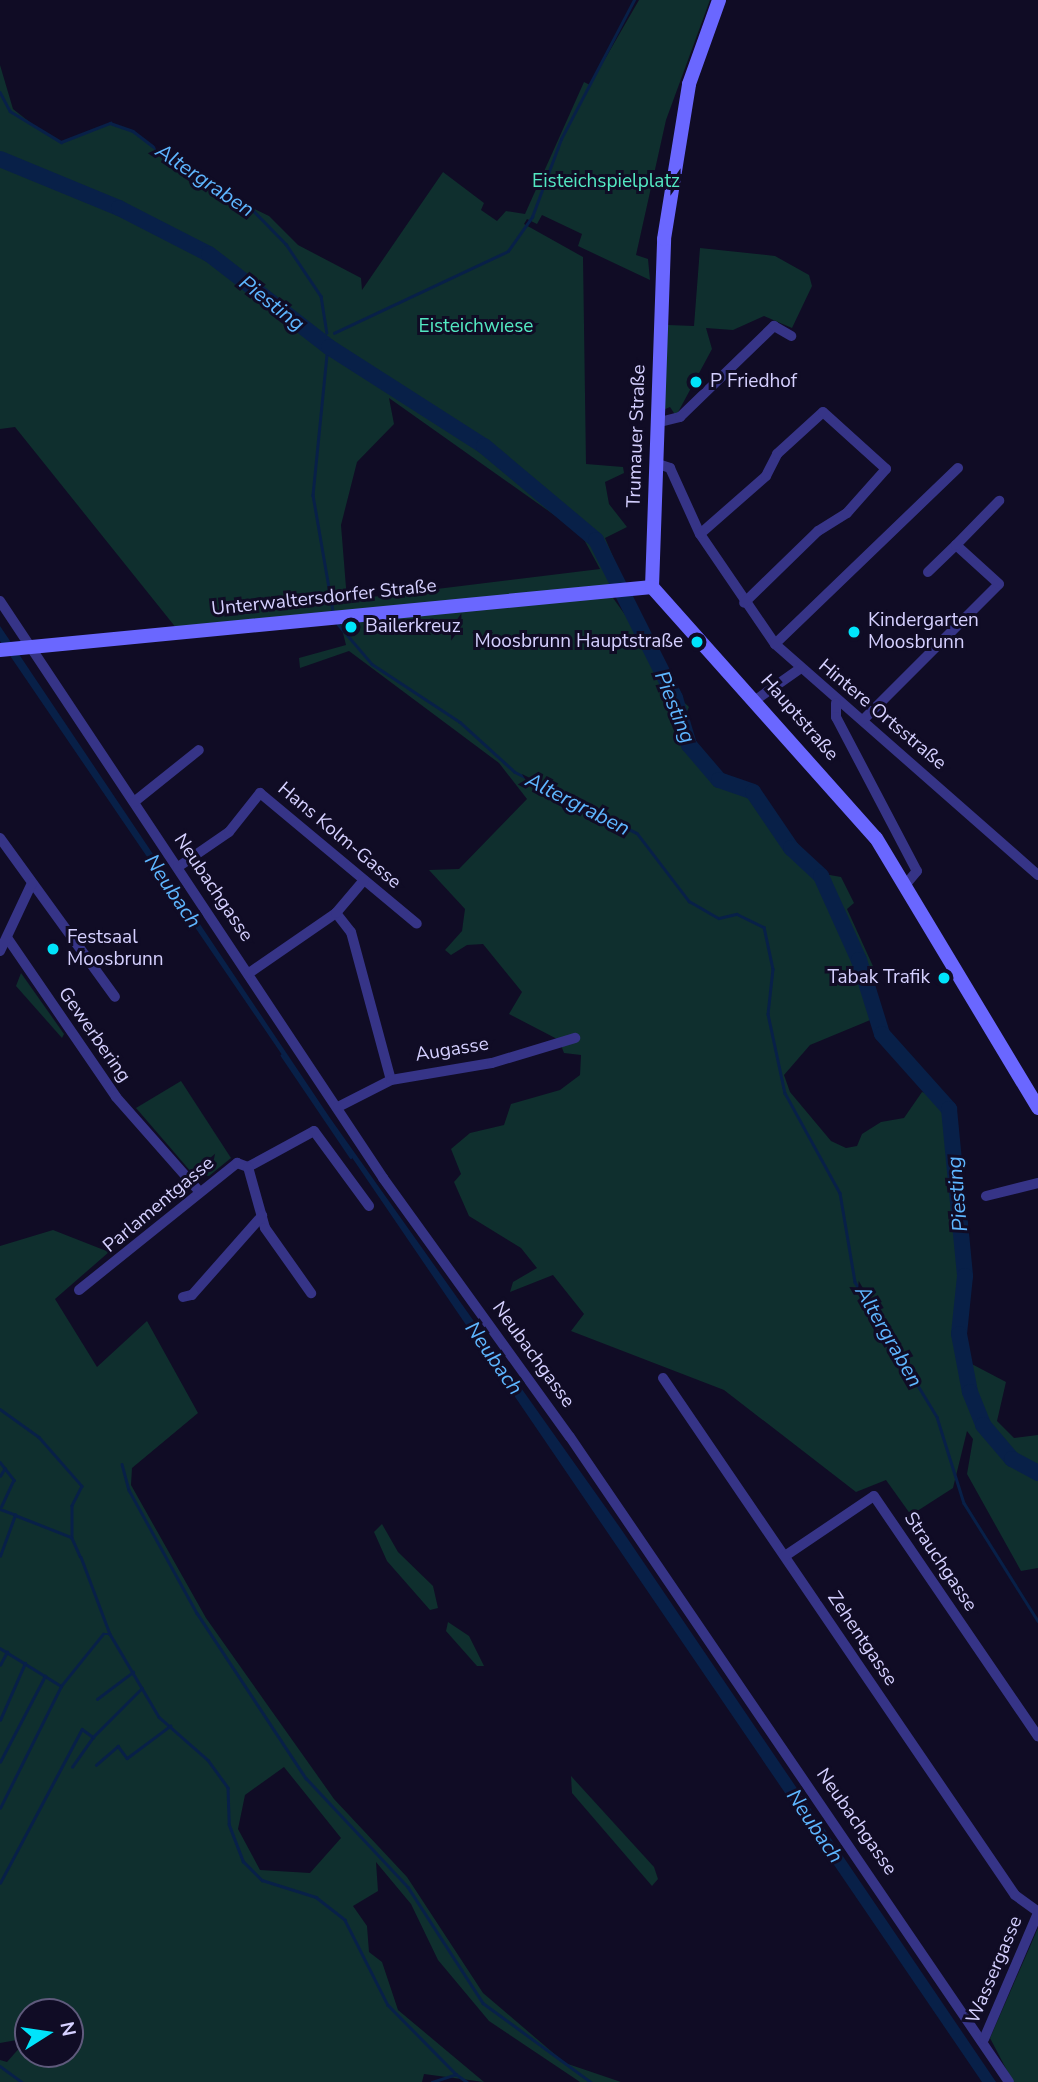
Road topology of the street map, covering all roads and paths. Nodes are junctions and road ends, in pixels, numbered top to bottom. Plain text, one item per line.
1 (719, 0) edge
2 (791, 336) dead end
3 (656, 423) junction
4 (655, 463) junction
5 (958, 468) dead end
6 (999, 501) dead end
7 (700, 534) junction
8 (956, 545) junction
9 (928, 572) dead end
10 (652, 587) junction
11 (0, 601) edge
12 (744, 603) junction
13 (775, 643) junction
14 (26, 647) junction
15 (0, 650) edge
16 (801, 668) junction
17 (757, 699) junction
18 (836, 703) junction
19 (863, 720) junction
20 (199, 750) dead end
21 (134, 802) junction
22 (0, 838) edge
23 (178, 867) junction
24 (1038, 875) edge
25 (364, 880) junction
26 (32, 883) junction
27 (906, 884) junction
28 (337, 913) junction
29 (417, 924) dead end
30 (8, 939) junction
31 (0, 951) edge
32 (249, 973) junction
33 (115, 997) dead end
34 (575, 1038) dead end
35 (391, 1080) junction
36 (338, 1107) junction
37 (1038, 1108) edge
38 (248, 1167) junction
39 (1038, 1183) edge
40 (199, 1191) junction
41 (986, 1196) dead end
42 (369, 1206) dead end
43 (261, 1216) junction
44 (79, 1290) dead end
45 (312, 1293) dead end
46 (183, 1297) dead end
47 (663, 1378) dead end
48 (785, 1556) junction
49 (1038, 1737) edge
50 (1038, 1913) edge
51 (984, 2039) junction
52 (1009, 2082) edge

1 - 3 main road, Trumauer Straße
2 - 3 street
3 - 4 main road, Trumauer Straße
4 - 7 street, Hintere Ortsstraße
4 - 10 main road, Trumauer Straße
5 - 13 street
6 - 8 street
7 - 12 street, Hintere Ortsstraße
7 - 12 street
8 - 9 street
8 - 19 street
10 - 14 main road, Unterwaltersdorfer Straße
10 - 17 main road, Hauptstraße
11 - 14 street, Neubachgasse
12 - 13 street, Hintere Ortsstraße
13 - 16 street, Hintere Ortsstraße
14 - 15 main road, Unterwaltersdorfer Straße
14 - 21 street, Neubachgasse
16 - 17 street
16 - 18 street, Hintere Ortsstraße
17 - 27 main road, Hauptstraße
18 - 19 street, Hintere Ortsstraße
18 - 27 street, Hauptstraße
19 - 24 street, Hintere Ortsstraße
20 - 21 street
21 - 23 street, Neubachgasse
22 - 26 street
23 - 25 street, Hans Kolm-Gasse
23 - 32 street, Neubachgasse
25 - 28 street
25 - 29 street, Hans Kolm-Gasse
26 - 30 street
26 - 33 street
27 - 37 main road, Hauptstraße
28 - 32 street
28 - 35 street
30 - 31 street
30 - 40 street, Gewerbering
32 - 36 street, Neubachgasse
34 - 35 street, Augasse
35 - 36 street, Augasse
36 - 51 street, Neubachgasse
38 - 40 street, Parlamentgasse
38 - 42 street
38 - 43 street
39 - 41 street
40 - 44 street, Parlamentgasse
43 - 45 street
43 - 46 street
47 - 48 street, Zehentgasse
48 - 49 street, Strauchgasse
48 - 50 street, Zehentgasse
50 - 51 street, Wassergasse
51 - 52 street, Neubachgasse

